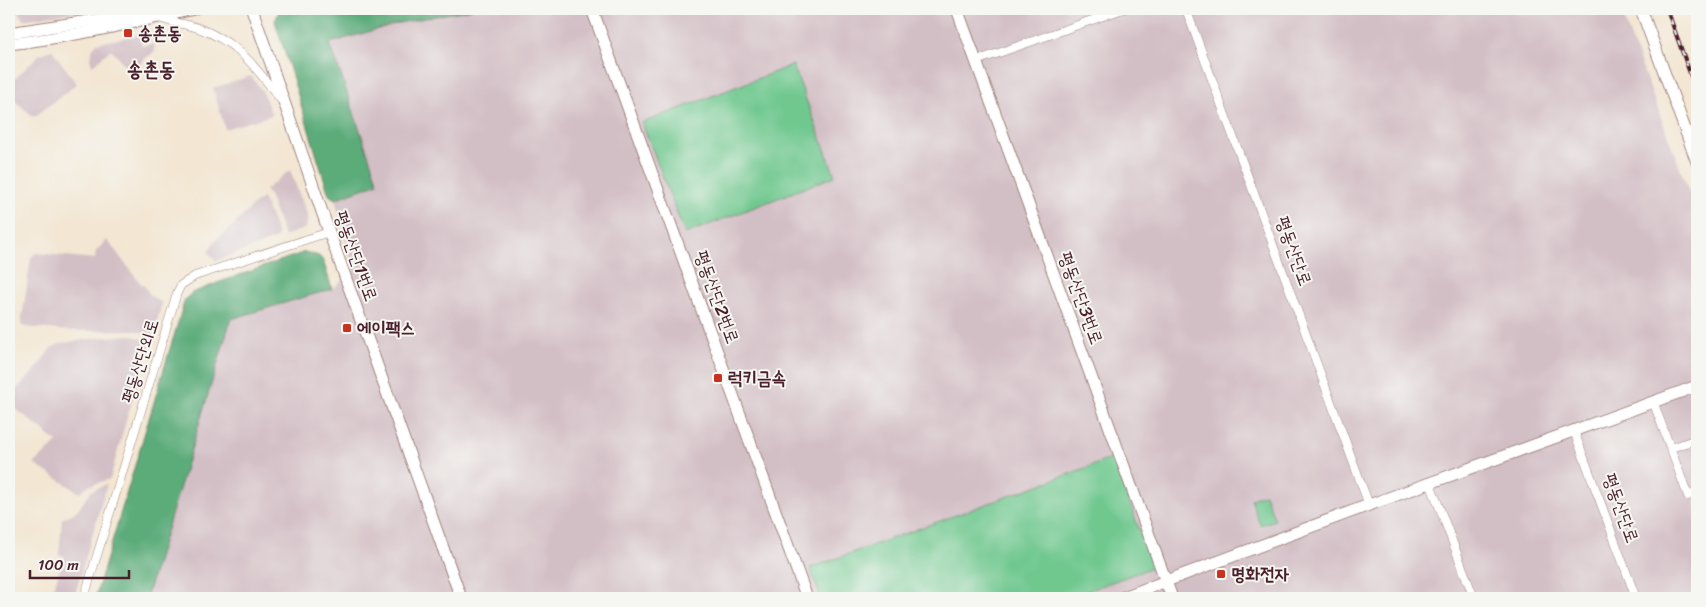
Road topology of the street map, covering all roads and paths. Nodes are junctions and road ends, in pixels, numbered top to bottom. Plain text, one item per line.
1 (194, 9) edge
2 (252, 9) edge
3 (592, 9) edge
4 (958, 9) edge
5 (1123, 9) edge
6 (1186, 9) edge
7 (1641, 9) edge
8 (157, 12) edge
9 (109, 13) edge
10 (9, 33) edge
11 (9, 44) edge
12 (976, 60) junction
13 (286, 107) junction
14 (1697, 162) edge
15 (329, 232) junction
16 (1697, 386) edge
17 (1653, 401) junction
18 (1574, 431) junction
19 (1697, 439) edge
20 (1671, 448) junction
21 (1430, 483) junction
22 (1697, 492) edge
23 (1369, 505) junction
24 (1166, 582) junction
25 (84, 598) edge
26 (462, 598) edge
27 (807, 598) edge
28 (1121, 598) edge
29 (1172, 598) edge
30 (1474, 598) edge
31 (1636, 598) edge

1 - 8 street
2 - 13 street, 평동산단1번로
3 - 27 street, 평동산단2번로
4 - 12 street, 평동산단3번로
5 - 12 street
6 - 23 street, 평동산단로
7 - 14 street
8 - 9 street
8 - 11 street
8 - 13 street
9 - 10 street
12 - 24 street, 평동산단3번로
13 - 15 street, 평동산단1번로
15 - 25 street, 평동산단외로
15 - 26 street, 평동산단1번로
16 - 17 street
17 - 18 street
17 - 20 street
18 - 21 street
18 - 31 street, 평동산단로
19 - 20 street
20 - 22 street
21 - 23 street
21 - 30 street
23 - 24 street
24 - 28 street
24 - 29 street, 평동산단3번로

